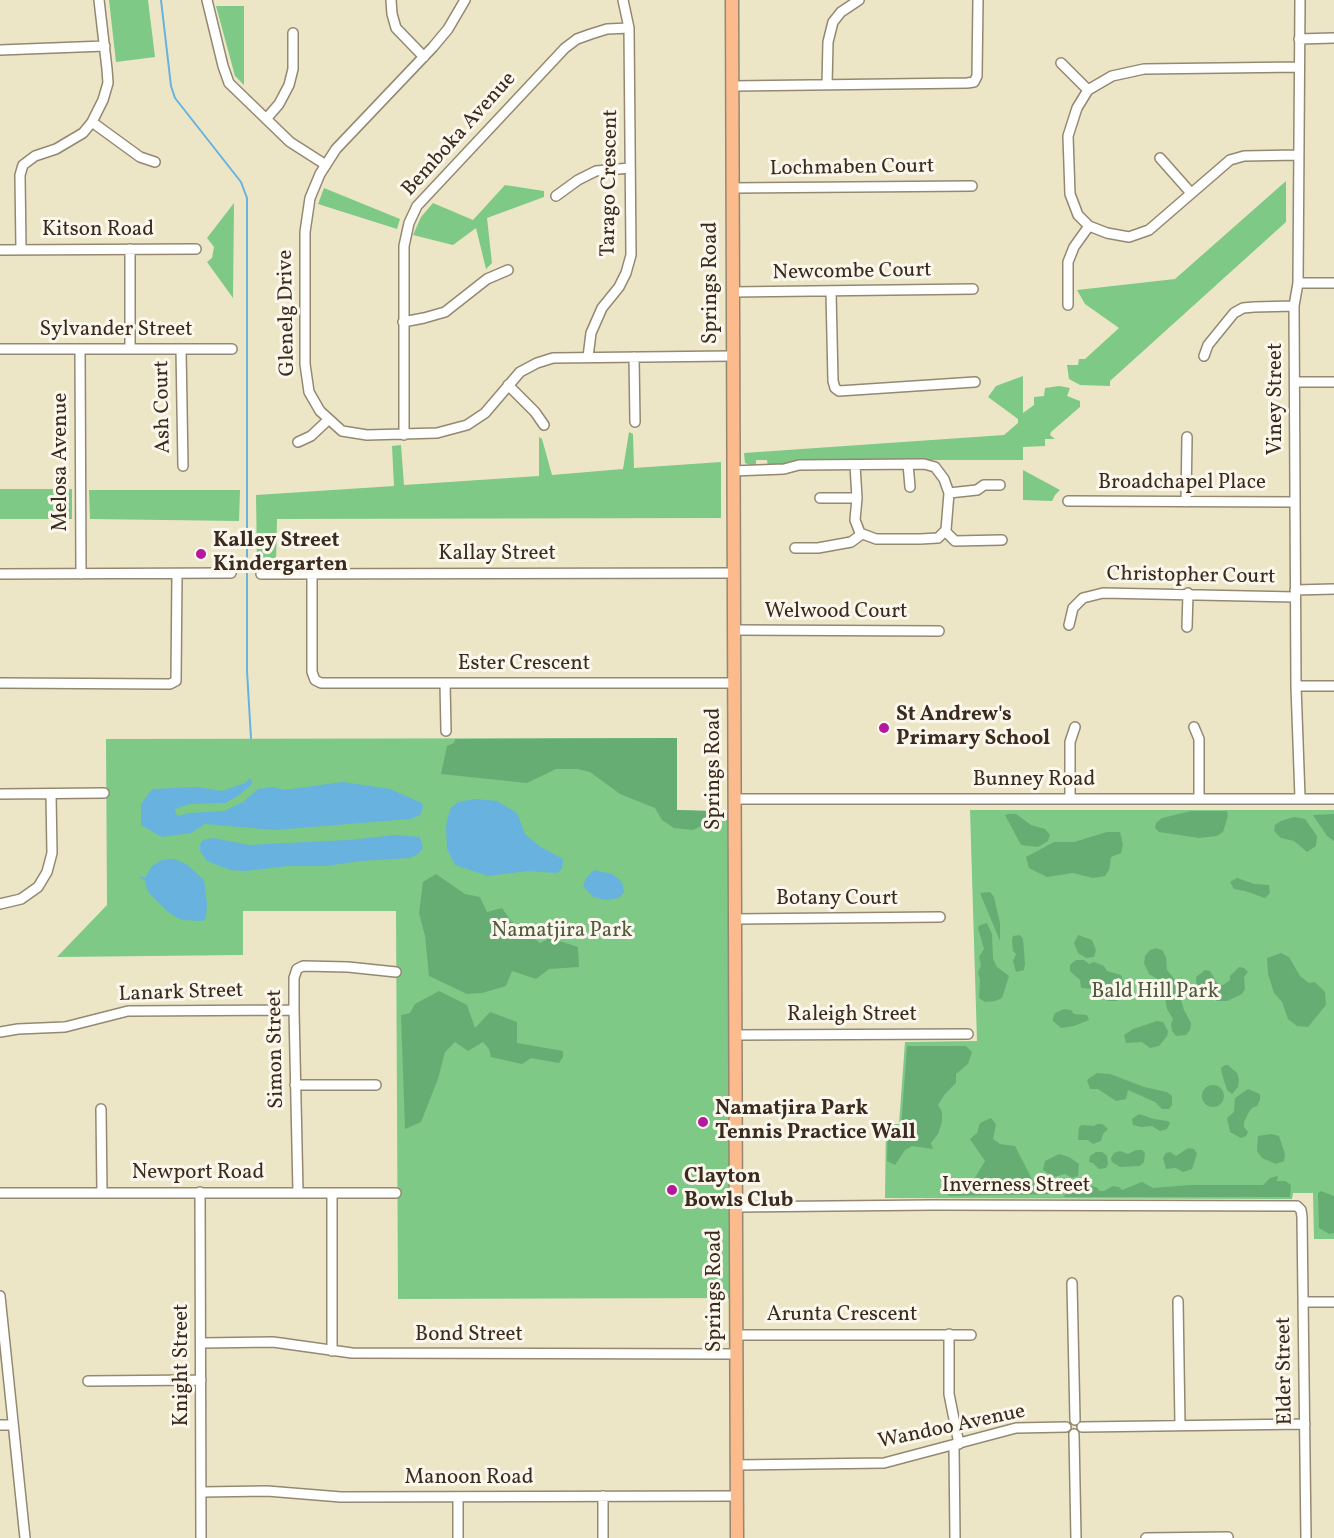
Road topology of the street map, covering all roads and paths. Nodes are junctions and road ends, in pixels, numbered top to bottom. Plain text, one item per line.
1 (99, 0) edge
2 (207, 0) edge
3 (391, 0) edge
4 (465, 0) edge
5 (623, 0) edge
6 (732, 0) edge
7 (859, 0) edge
8 (978, 0) edge
9 (1300, 0) edge
10 (630, 28) junction
11 (293, 33) dead end
12 (1334, 38) edge
13 (1299, 39) junction
14 (105, 46) junction
15 (0, 50) edge
16 (424, 57) junction
17 (1061, 63) dead end
18 (1299, 67) junction
19 (827, 85) junction
20 (733, 86) junction
21 (1088, 90) junction
22 (266, 119) junction
23 (92, 122) junction
24 (1298, 155) junction
25 (1160, 158) dead end
26 (155, 162) dead end
27 (326, 165) junction
28 (630, 168) junction
29 (972, 186) dead end
30 (732, 188) junction
31 (1191, 193) junction
32 (556, 196) dead end
33 (1089, 226) junction
34 (130, 249) junction
35 (195, 249) dead end
36 (0, 250) edge
37 (21, 250) junction
38 (508, 270) dead end
39 (1298, 283) junction
40 (1334, 283) edge
41 (973, 289) dead end
42 (732, 292) junction
43 (831, 292) junction
44 (1068, 305) dead end
45 (1294, 306) junction
46 (403, 322) junction
47 (0, 349) edge
48 (80, 349) junction
49 (130, 349) junction
50 (181, 349) junction
51 (232, 349) dead end
52 (732, 356) junction
53 (1204, 356) dead end
54 (588, 357) junction
55 (634, 357) junction
56 (975, 382) dead end
57 (1296, 382) junction
58 (1334, 382) edge
59 (508, 385) junction
60 (328, 420) junction
61 (635, 422) dead end
62 (544, 424) dead end
63 (404, 435) junction
64 (1187, 437) dead end
65 (298, 442) dead end
66 (908, 464) junction
67 (855, 465) junction
68 (183, 466) dead end
69 (733, 471) junction
70 (1000, 484) dead end
71 (910, 487) dead end
72 (949, 493) junction
73 (820, 498) dead end
74 (857, 498) junction
75 (1068, 501) dead end
76 (1186, 501) junction
77 (1295, 502) junction
78 (945, 531) junction
79 (862, 534) junction
80 (1002, 540) dead end
81 (795, 548) dead end
82 (231, 573) dead end
83 (733, 573) junction
84 (0, 574) edge
85 (81, 574) junction
86 (177, 574) junction
87 (261, 574) dead end
88 (312, 574) junction
89 (1334, 590) edge
90 (1188, 593) junction
91 (1295, 593) junction
92 (1069, 625) dead end
93 (1187, 627) dead end
94 (733, 630) junction
95 (939, 631) dead end
96 (0, 683) edge
97 (445, 683) junction
98 (734, 683) junction
99 (1296, 686) junction
100 (1334, 686) edge
101 (1075, 727) dead end
102 (1194, 727) dead end
103 (446, 731) dead end
104 (104, 793) dead end
105 (0, 794) edge
106 (51, 794) junction
107 (1070, 798) junction
108 (1199, 798) junction
109 (1300, 798) junction
110 (1334, 799) edge
111 (735, 800) junction
112 (0, 904) edge
113 (940, 917) dead end
114 (735, 919) junction
115 (396, 972) dead end
116 (294, 1010) junction
117 (0, 1032) edge
118 (968, 1034) dead end
119 (735, 1035) junction
120 (295, 1085) junction
121 (376, 1085) dead end
122 (101, 1109) dead end
123 (200, 1192) junction
124 (298, 1192) junction
125 (0, 1193) edge
126 (102, 1193) junction
127 (332, 1193) junction
128 (396, 1193) dead end
129 (1297, 1206) joint
130 (735, 1207) junction
131 (1072, 1283) dead end
132 (0, 1296) edge
133 (1178, 1301) dead end
134 (1303, 1302) junction
135 (1334, 1302) edge
136 (1, 1312) edge
137 (949, 1334) junction
138 (736, 1335) junction
139 (971, 1335) dead end
140 (202, 1342) junction
141 (332, 1351) junction
142 (736, 1354) junction
143 (201, 1380) junction
144 (87, 1381) dead end
145 (1079, 1423) junction
146 (1305, 1424) junction
147 (0, 1425) edge
148 (13, 1425) junction
149 (1180, 1425) junction
150 (1066, 1427) junction
151 (1074, 1434) junction
152 (957, 1445) junction
153 (737, 1465) junction
154 (201, 1492) junction
155 (603, 1496) junction
156 (737, 1496) junction
157 (458, 1497) junction
158 (1228, 1537) edge
159 (25, 1538) edge
160 (201, 1538) edge
161 (458, 1538) edge
162 (603, 1538) edge
163 (737, 1538) edge
164 (955, 1538) edge
165 (1076, 1538) edge
166 (1146, 1538) edge
167 (1306, 1538) edge

1 - 14 street
2 - 22 street
3 - 16 street
4 - 16 street, Glenelg Drive
5 - 10 street, Tarago Crescent
6 - 20 main road, Springs Road
7 - 19 street
8 - 19 street
9 - 13 street, Viney Street
10 - 28 street, Tarago Crescent
10 - 46 street, Bemboka Avenue
11 - 22 street
12 - 13 street
13 - 18 street, Viney Street
14 - 15 street
14 - 23 street
16 - 27 street, Glenelg Drive
17 - 21 street
18 - 21 street
18 - 24 street, Viney Street
19 - 20 street
20 - 30 main road, Springs Road
21 - 33 street
22 - 27 street
23 - 26 street
23 - 37 street
24 - 31 street
24 - 39 street, Viney Street
25 - 31 street
27 - 60 street, Glenelg Drive
28 - 32 street
28 - 54 street, Tarago Crescent
29 - 30 street, Lochmaben Court
30 - 42 main road, Springs Road
31 - 33 street
33 - 44 street
34 - 35 street, Kitson Road
34 - 37 street, Kitson Road
34 - 49 street
36 - 37 street, Kitson Road
38 - 46 street
39 - 40 street
39 - 45 street, Viney Street
41 - 43 street, Newcombe Court
42 - 43 street, Newcombe Court
42 - 52 main road, Springs Road
43 - 56 street
45 - 53 street
45 - 57 street, Viney Street
46 - 63 street, Bemboka Avenue
47 - 48 street, Sylvander Street
48 - 49 street, Sylvander Street
48 - 85 street, Melosa Avenue
49 - 50 street, Sylvander Street
50 - 51 street, Sylvander Street
50 - 68 street, Ash Court
52 - 55 street, Glenelg Drive
52 - 69 main road, Springs Road
54 - 55 street, Glenelg Drive
54 - 59 street, Glenelg Drive
55 - 61 street
57 - 58 street
57 - 77 street, Viney Street
59 - 62 street
59 - 63 street, Glenelg Drive
60 - 63 street, Glenelg Drive
60 - 65 street
64 - 76 street
66 - 67 street
66 - 71 street
66 - 72 street
67 - 69 street
67 - 74 street
69 - 83 main road, Springs Road
70 - 72 street
72 - 78 street
73 - 74 street
74 - 79 street
75 - 76 street, Broadchapel Place
76 - 77 street, Broadchapel Place
77 - 91 street, Viney Street
78 - 79 street
78 - 80 street
79 - 81 street
82 - 86 street
83 - 88 street, Kallay Street
83 - 94 main road, Springs Road
84 - 85 street
85 - 86 street
86 - 96 street
87 - 88 street, Kallay Street
88 - 97 street, Ester Crescent
89 - 91 street, Christopher Court
90 - 91 street, Christopher Court
90 - 92 street, Christopher Court
90 - 93 street
91 - 99 street, Viney Street
94 - 95 street, Welwood Court
94 - 98 main road, Springs Road
97 - 98 street, Ester Crescent
97 - 103 street
98 - 111 main road, Springs Road
99 - 100 street
99 - 109 street, Viney Street
101 - 107 street
102 - 108 street
104 - 106 street
105 - 106 street
106 - 112 street
107 - 108 street, Bunney Road
107 - 111 street, Bunney Road
108 - 109 street, Bunney Road
109 - 110 street, Bunney Road
111 - 114 main road, Springs Road
113 - 114 street, Botany Court
114 - 119 main road, Springs Road
115 - 116 street, Simon Street
116 - 117 street, Lanark Street
116 - 120 street, Simon Street
118 - 119 street, Raleigh Street
119 - 130 main road, Springs Road
120 - 121 street
120 - 124 street, Simon Street
122 - 126 street
123 - 124 street, Newport Road
123 - 126 street, Newport Road
123 - 140 street, Knight Street
124 - 127 street, Newport Road
125 - 126 street, Newport Road
127 - 128 street, Newport Road
127 - 141 street
129 - 130 street, Inverness Street
129 - 134 street, Elder Street
130 - 138 main road, Springs Road
131 - 145 street
132 - 136 street
133 - 149 street
134 - 135 street
134 - 146 street, Elder Street
136 - 148 street
137 - 138 street, Arunta Crescent
137 - 139 street, Arunta Crescent
137 - 152 street
138 - 142 main road, Springs Road
140 - 141 street, Bond Street
140 - 143 street, Knight Street
141 - 142 street, Bond Street
142 - 153 main road, Springs Road
143 - 144 street
143 - 154 street, Knight Street
145 - 149 street
145 - 150 street
145 - 151 street
146 - 149 street
146 - 167 street, Elder Street
147 - 148 street
148 - 159 street
150 - 151 street
150 - 152 street, Wandoo Avenue
151 - 165 street
152 - 153 street, Wandoo Avenue
152 - 164 street
153 - 156 main road, Springs Road
154 - 157 street, Manoon Road
154 - 160 street, Knight Street
155 - 156 street, Manoon Road
155 - 157 street, Manoon Road
155 - 162 street
156 - 163 main road, Springs Road
157 - 161 street
158 - 166 street

